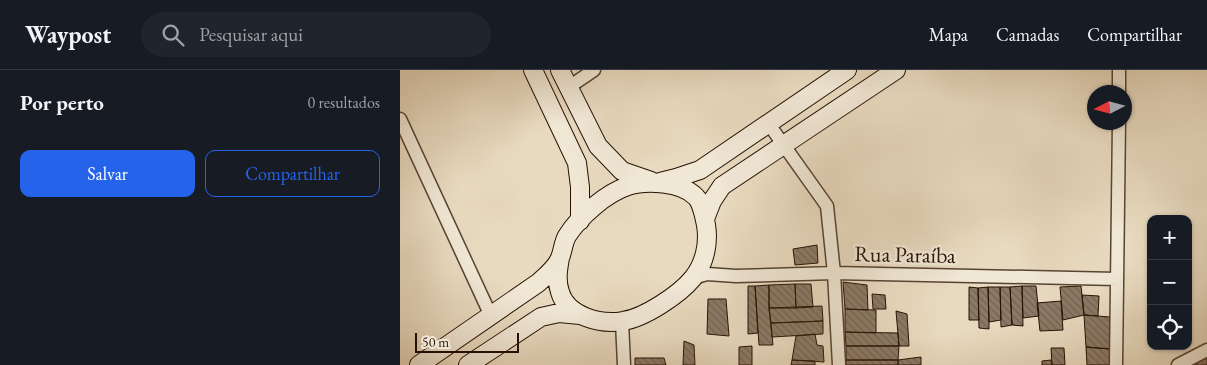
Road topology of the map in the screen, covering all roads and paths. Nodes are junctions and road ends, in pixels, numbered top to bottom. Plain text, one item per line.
1 (533, 70) edge
2 (560, 70) edge
3 (594, 70) edge
4 (847, 70) edge
5 (896, 70) edge
6 (1119, 70) edge
7 (1119, 85) edge
8 (569, 87) junction
9 (400, 119) edge
10 (768, 124) junction
11 (1119, 130) edge
12 (784, 145) junction
13 (654, 182) junction
14 (705, 219) junction
15 (580, 221) junction
16 (560, 258) junction
17 (834, 273) junction
18 (693, 278) junction
19 (1117, 279) junction
20 (580, 315) junction
21 (491, 316) junction
22 (622, 322) junction
23 (1207, 350) edge
24 (419, 365) edge
25 (468, 365) edge
26 (624, 365) edge
27 (839, 365) edge
28 (1116, 365) edge
29 (1178, 365) edge

1 - 15 street
2 - 8 street
3 - 8 street
4 - 10 street
5 - 12 street
6 - 7 street
8 - 13 street
9 - 21 street
10 - 12 street
10 - 13 street
11 - 19 street
12 - 14 street
12 - 17 street
13 - 14 street
13 - 15 street
14 - 18 street
15 - 16 street
16 - 20 street
16 - 21 street
17 - 18 street, Rua Paraíba
17 - 19 street, Rua Paraíba
17 - 27 street
18 - 22 street
19 - 28 street
20 - 22 street
20 - 25 street
21 - 24 street
22 - 26 street
23 - 29 street

